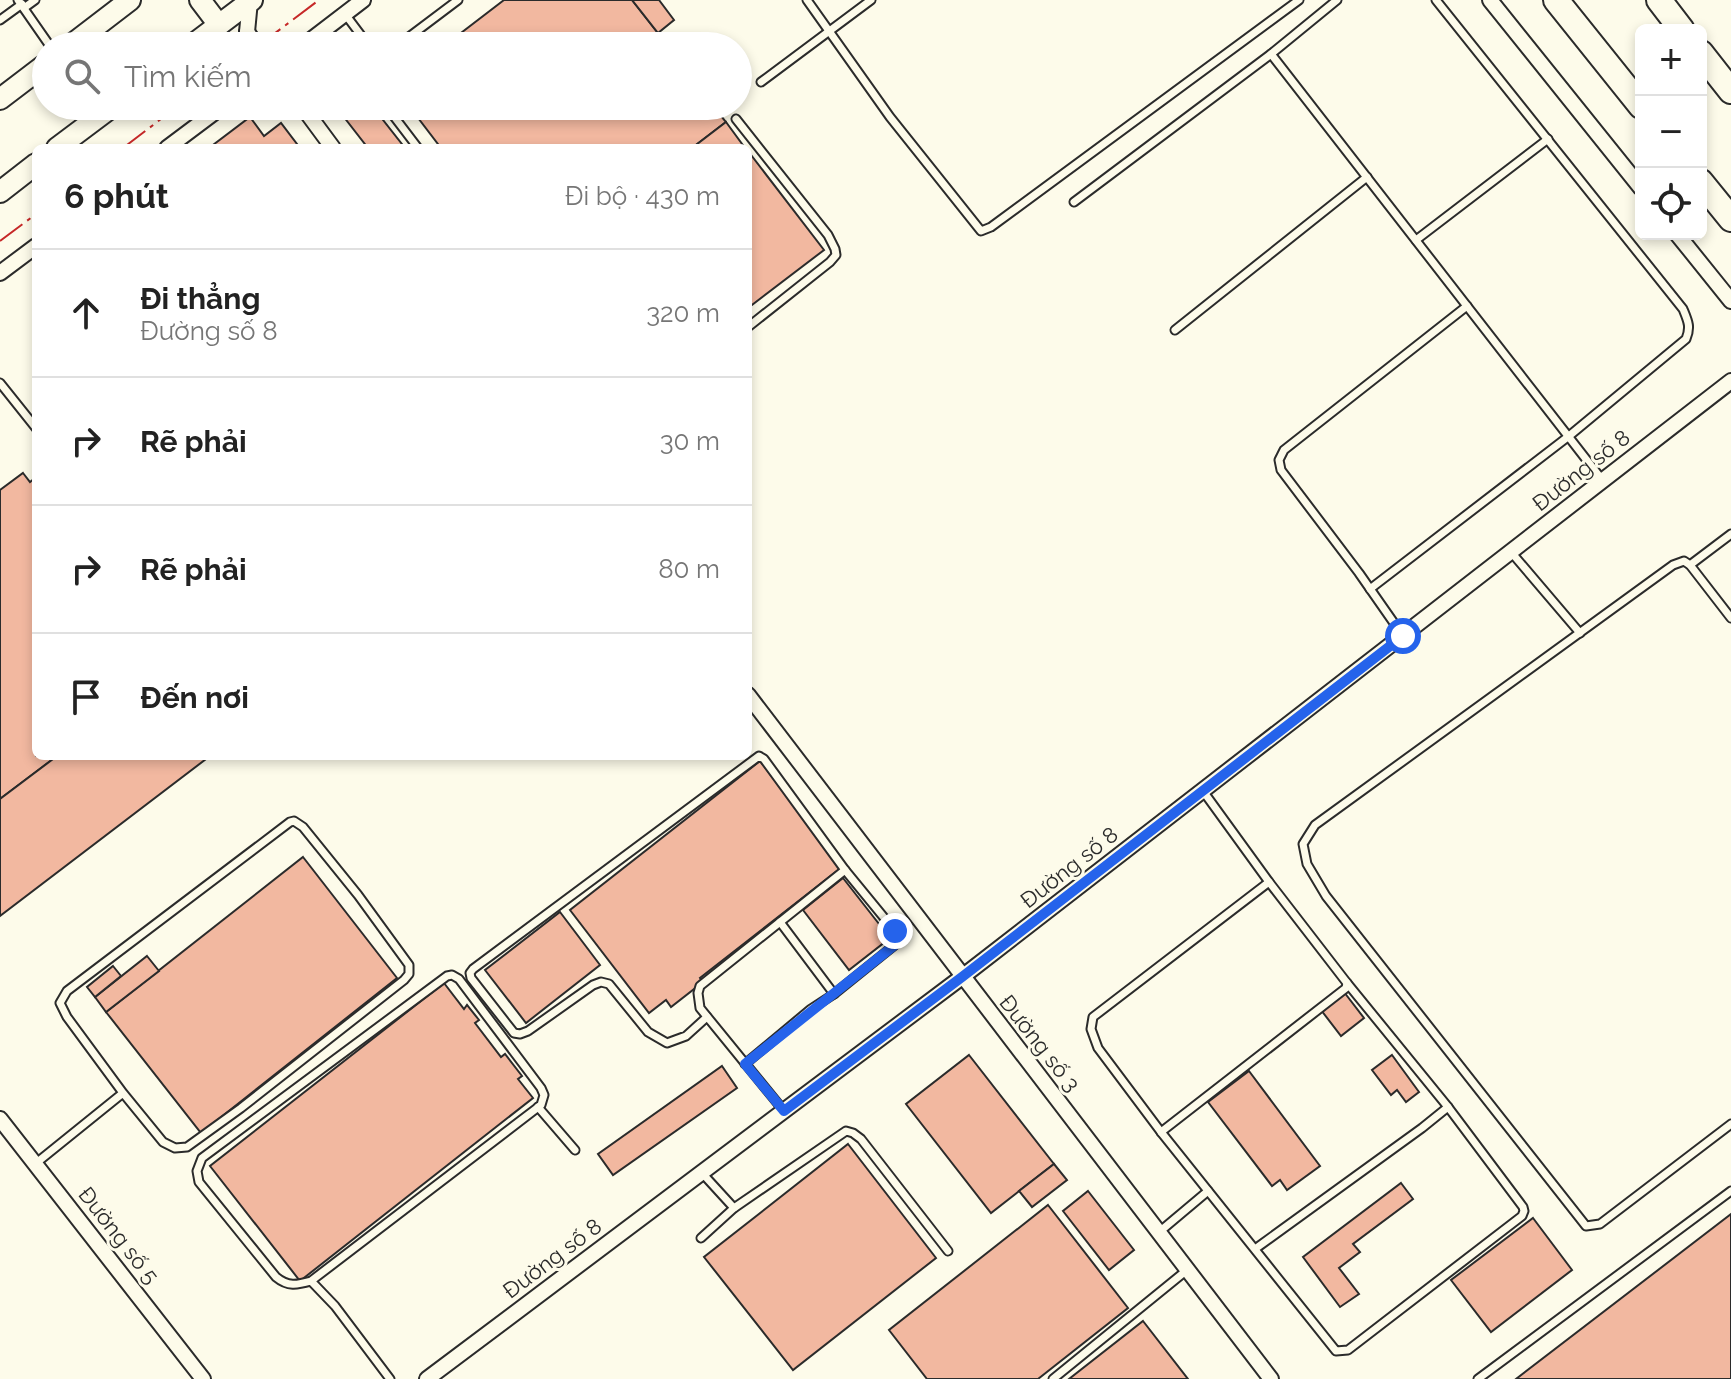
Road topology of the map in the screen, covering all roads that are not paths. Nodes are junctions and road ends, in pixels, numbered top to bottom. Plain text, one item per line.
1 (35, 0) edge
2 (130, 0) edge
3 (200, 0) edge
4 (250, 0) edge
5 (363, 0) edge
6 (458, 0) edge
7 (807, 0) edge
8 (871, 0) edge
9 (1299, 0) edge
10 (1337, 0) edge
11 (1436, 0) edge
12 (1490, 0) edge
13 (1556, 0) edge
14 (1659, 0) edge
15 (21, 4) edge
16 (345, 14) junction
17 (0, 20) edge
18 (1677, 24) edge
19 (219, 25) junction
20 (40, 32) edge
21 (88, 32) edge
22 (210, 32) edge
23 (247, 32) joint
24 (321, 32) edge
25 (358, 32) edge
26 (416, 32) edge
27 (830, 32) junction
28 (1271, 54) junction
29 (1707, 61) edge
30 (32, 75) edge
31 (761, 82) dead end
32 (1731, 91) edge
33 (0, 99) edge
34 (1635, 99) edge
35 (94, 120) edge
36 (204, 120) edge
37 (312, 120) edge
38 (397, 120) edge
39 (737, 120) edge
40 (1548, 139) junction
41 (62, 144) edge
42 (172, 144) edge
43 (330, 144) edge
44 (415, 144) edge
45 (32, 167) edge
46 (1367, 177) junction
47 (1635, 181) edge
48 (1707, 189) edge
49 (0, 192) edge
50 (1074, 202) dead end
51 (1731, 219) edge
52 (1416, 240) junction
53 (1682, 240) edge
54 (32, 249) edge
55 (0, 273) edge
56 (1731, 301) edge
57 (1467, 306) junction
58 (752, 324) edge
59 (1175, 330) dead end
60 (1731, 381) edge
61 (0, 383) edge
62 (32, 423) edge
63 (1569, 436) junction
64 (1603, 481) junction
65 (1731, 534) edge
66 (1511, 552) junction
67 (1690, 565) junction
68 (1370, 589) junction
69 (1731, 618) edge
70 (1580, 633) junction
71 (1403, 636) junction
72 (752, 700) edge
73 (1203, 791) junction
74 (845, 870) junction
75 (1269, 882) junction
76 (780, 922) junction
77 (962, 977) junction
78 (1347, 983) junction
79 (834, 994) junction
80 (707, 1017) junction
81 (745, 1064) junction
82 (123, 1093) junction
83 (538, 1107) junction
84 (1448, 1107) junction
85 (784, 1111) junction
86 (0, 1119) edge
87 (1731, 1124) edge
88 (1161, 1132) junction
89 (575, 1150) dead end
90 (35, 1164) junction
91 (702, 1173) junction
92 (1208, 1191) junction
93 (1731, 1191) edge
94 (734, 1208) junction
95 (1158, 1233) junction
96 (701, 1238) dead end
97 (1255, 1249) junction
98 (948, 1251) dead end
99 (1187, 1270) junction
100 (311, 1281) junction
101 (203, 1379) edge
102 (390, 1379) edge
103 (427, 1379) edge
104 (1053, 1379) edge
105 (1271, 1379) edge
106 (1478, 1379) edge

1 - 15 lane
2 - 21 main road
3 - 19 main road
4 - 19 main road
4 - 23 street
5 - 16 street
6 - 26 lane
7 - 27 lane
8 - 27 lane
9 - 27 lane
10 - 28 lane
11 - 40 lane
12 - 47 street
13 - 34 main road
14 - 18 main road
15 - 17 lane
15 - 20 lane
16 - 24 street
16 - 25 lane
19 - 22 main road
19 - 23 street
27 - 31 lane
28 - 46 lane
28 - 50 lane
29 - 32 main road
30 - 33 main road
35 - 41 main road
36 - 42 street
37 - 43 street
38 - 44 lane
39 - 58 lane
40 - 52 lane
40 - 63 lane
45 - 49 main road
46 - 52 lane
46 - 59 lane
48 - 51 main road
52 - 57 lane
53 - 56 street
54 - 55 street
57 - 63 lane
57 - 68 lane
60 - 64 street, Đường số 8
61 - 62 lane
63 - 64 lane
63 - 68 lane
64 - 66 street, Đường số 8
65 - 67 lane
66 - 70 lane
66 - 71 street, Đường số 8
67 - 69 lane
67 - 70 lane
68 - 71 lane
70 - 87 lane
71 - 73 street, Đường số 8
72 - 77 street, Đường số 3
73 - 75 lane
73 - 77 street, Đường số 8
74 - 76 lane
74 - 79 lane
74 - 80 lane
75 - 78 lane
75 - 88 lane
76 - 79 lane
76 - 80 lane
77 - 85 street, Đường số 8
77 - 95 street, Đường số 3
78 - 84 lane
78 - 88 lane
79 - 81 lane
80 - 81 lane
81 - 85 lane
82 - 82 lane
82 - 90 lane
83 - 89 lane
83 - 100 lane
83 - 100 lane
84 - 97 lane
84 - 97 lane
85 - 91 street, Đường số 8
86 - 90 street, Đường số 5
88 - 92 lane
90 - 101 street, Đường số 5
91 - 94 lane
91 - 103 street, Đường số 8
92 - 95 lane
92 - 97 lane
93 - 106 lane
94 - 96 lane
94 - 98 lane
95 - 99 street, Đường số 3
99 - 104 lane
99 - 105 street, Đường số 3
100 - 102 lane

